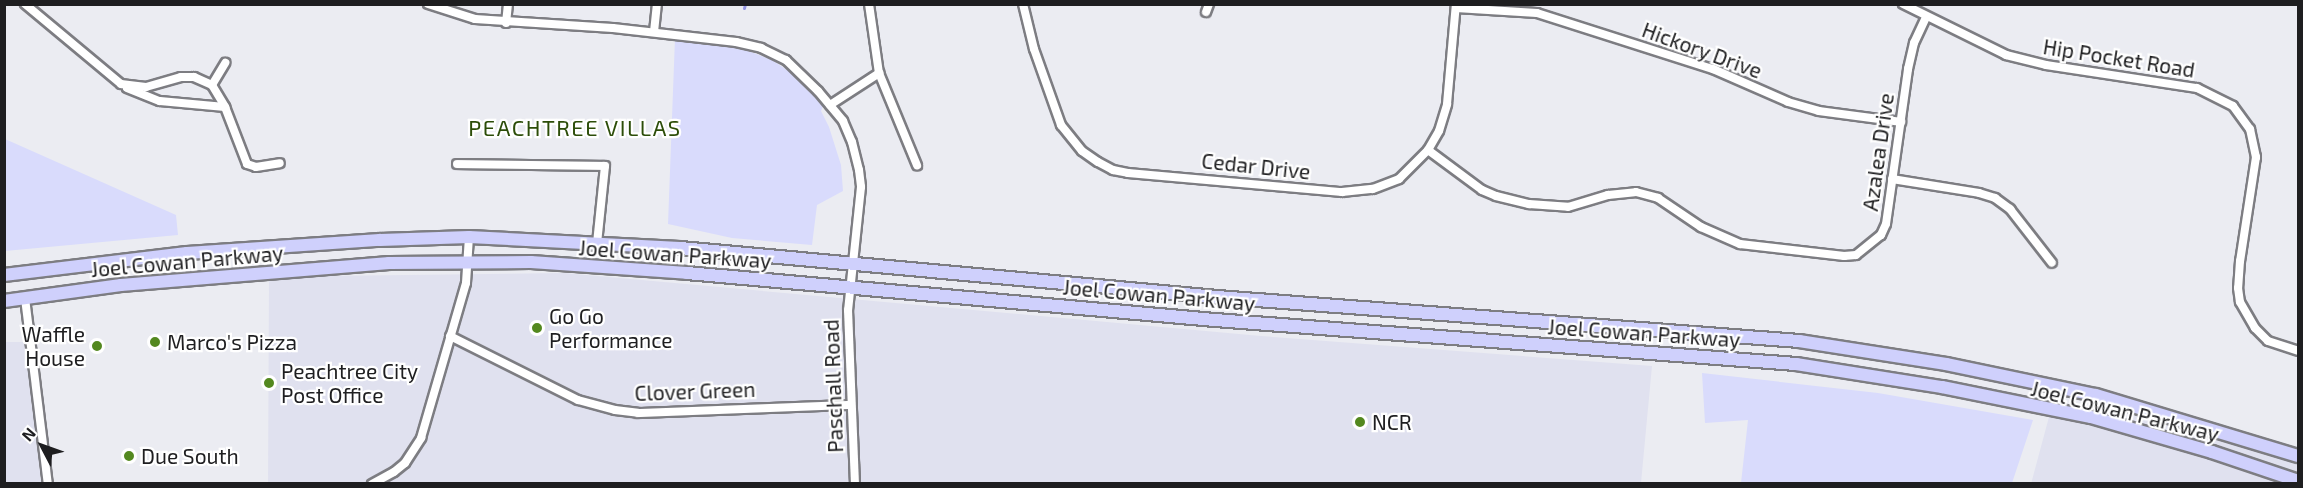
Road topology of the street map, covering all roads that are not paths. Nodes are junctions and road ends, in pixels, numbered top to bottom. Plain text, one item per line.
1 (25, 4) edge
2 (428, 4) edge
3 (508, 4) edge
4 (657, 4) edge
5 (869, 4) edge
6 (1023, 4) edge
7 (1903, 4) edge
8 (1456, 6) edge
9 (1926, 17) junction
10 (506, 23) junction
11 (654, 32) junction
12 (225, 63) dead end
13 (879, 73) junction
14 (121, 84) junction
15 (212, 85) junction
16 (830, 105) junction
17 (225, 107) junction
18 (1901, 122) junction
19 (1428, 150) junction
20 (280, 163) dead end
21 (457, 164) dead end
22 (917, 165) dead end
23 (1892, 179) junction
24 (469, 237) junction
25 (597, 243) junction
26 (469, 262) junction
27 (2052, 263) dead end
28 (853, 265) junction
29 (4, 276) edge
30 (850, 288) junction
31 (25, 298) junction
32 (4, 301) edge
33 (450, 336) junction
34 (2298, 351) edge
35 (850, 405) junction
36 (2298, 456) edge
37 (2298, 481) edge
38 (48, 483) edge
39 (372, 483) edge
40 (855, 483) edge

1 - 14 street
2 - 10 street, Paschall Road
3 - 10 street
4 - 11 street
5 - 13 street
6 - 19 street, Cedar Drive
7 - 9 street, Hip Pocket Road
8 - 18 street, Hickory Drive
8 - 19 street, Cedar Drive
9 - 18 street, Azalea Drive
9 - 34 street, Hip Pocket Road
10 - 11 street, Paschall Road
11 - 16 street, Paschall Road
12 - 15 street
13 - 16 street
13 - 22 street
14 - 15 street
14 - 17 street
15 - 17 street
16 - 28 street, Paschall Road
17 - 20 street
18 - 23 street, Azalea Drive
19 - 23 street, Azalea Drive
21 - 25 street
23 - 27 street
24 - 25 main road, Joel Cowan Parkway
24 - 26 street
24 - 29 main road, Joel Cowan Parkway
25 - 28 main road, Joel Cowan Parkway
26 - 30 main road, Joel Cowan Parkway
26 - 31 main road, Joel Cowan Parkway
26 - 33 street
28 - 30 street, Paschall Road
28 - 36 main road, Joel Cowan Parkway
30 - 35 street, Paschall Road
30 - 37 main road, Joel Cowan Parkway
31 - 32 main road, Joel Cowan Parkway
31 - 38 street
33 - 35 street, Clover Green
33 - 39 street
35 - 40 street, Paschall Road

